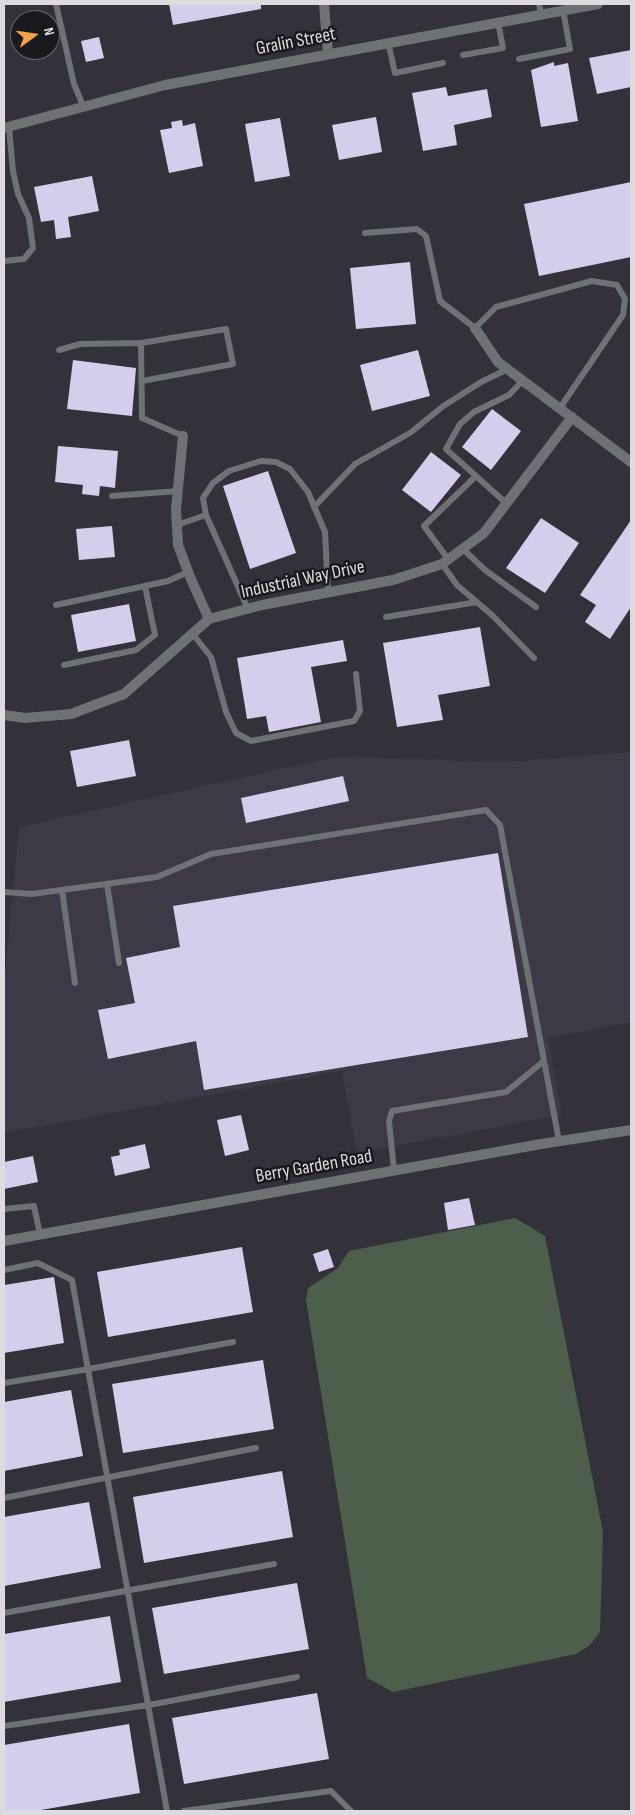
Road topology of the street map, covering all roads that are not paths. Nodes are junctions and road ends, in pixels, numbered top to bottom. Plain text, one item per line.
1 (56, 4) edge
2 (324, 4) edge
3 (598, 4) edge
4 (540, 9) edge
5 (563, 10) junction
6 (498, 22) junction
7 (388, 42) junction
8 (328, 54) junction
9 (463, 55) dead end
10 (518, 60) dead end
11 (443, 63) dead end
12 (84, 108) junction
13 (6, 128) edge
14 (365, 233) dead end
15 (4, 261) edge
16 (475, 328) junction
17 (142, 343) junction
18 (60, 350) dead end
19 (508, 369) junction
20 (523, 380) junction
21 (142, 381) junction
22 (560, 408) junction
23 (572, 417) junction
24 (183, 436) joint
25 (631, 462) edge
26 (476, 476) junction
27 (178, 491) junction
28 (112, 496) dead end
29 (506, 504) junction
30 (314, 507) junction
31 (206, 515) junction
32 (177, 525) junction
33 (462, 549) junction
34 (445, 561) junction
35 (188, 572) junction
36 (145, 586) junction
37 (328, 592) junction
38 (477, 602) junction
39 (56, 605) dead end
40 (536, 607) dead end
41 (248, 609) junction
42 (386, 617) dead end
43 (209, 619) junction
44 (192, 633) junction
45 (534, 658) dead end
46 (64, 665) dead end
47 (356, 674) dead end
48 (4, 715) edge
49 (107, 884) junction
50 (62, 890) junction
51 (4, 892) edge
52 (119, 964) dead end
53 (75, 983) dead end
54 (544, 1061) junction
55 (631, 1130) edge
56 (559, 1141) junction
57 (394, 1170) junction
58 (4, 1209) edge
59 (40, 1234) junction
60 (4, 1241) edge
61 (4, 1270) edge
62 (234, 1342) dead end
63 (89, 1369) junction
64 (4, 1383) edge
65 (256, 1448) dead end
66 (108, 1478) junction
67 (4, 1498) edge
68 (274, 1564) dead end
69 (128, 1592) junction
70 (4, 1613) edge
71 (298, 1677) dead end
72 (149, 1705) junction
73 (4, 1726) edge
74 (167, 1811) edge
75 (184, 1811) edge
76 (351, 1811) edge

1 - 12 lane
2 - 8 street
3 - 5 street, Gralin Street
4 - 5 street, Gralin Street
4 - 6 street, Gralin Street
5 - 10 lane
6 - 7 street, Gralin Street
6 - 9 lane
7 - 8 street, Gralin Street
7 - 11 lane
8 - 12 street, Gralin Street
12 - 13 street, Gralin Street
13 - 15 lane
14 - 16 lane
16 - 19 street
16 - 22 lane
17 - 18 lane
17 - 21 lane
17 - 21 lane
19 - 20 street
19 - 30 lane
20 - 22 street
20 - 26 lane
21 - 24 lane
22 - 23 street
23 - 25 street
23 - 29 street, Industrial Way Drive
24 - 27 street
26 - 29 lane
26 - 34 lane
27 - 28 lane
27 - 32 street
29 - 33 street, Industrial Way Drive
30 - 31 lane
30 - 37 lane
31 - 32 lane
31 - 41 lane
32 - 35 street
33 - 34 street, Industrial Way Drive
33 - 40 lane
34 - 37 street, Industrial Way Drive
34 - 38 lane
35 - 36 lane
35 - 43 street
36 - 39 lane
36 - 46 lane
37 - 41 street, Industrial Way Drive
38 - 42 lane
38 - 45 lane
41 - 43 street, Industrial Way Drive
43 - 44 street, Industrial Way Drive
44 - 47 lane
44 - 48 street, Industrial Way Drive
49 - 50 lane
49 - 52 lane
49 - 54 lane
50 - 51 lane
50 - 53 lane
54 - 56 lane
54 - 57 lane
55 - 56 street, Berry Garden Road
56 - 57 street, Berry Garden Road
57 - 59 street, Berry Garden Road
58 - 59 lane
59 - 60 street, Berry Garden Road
61 - 63 lane
62 - 63 lane
63 - 64 lane
63 - 66 lane
65 - 66 lane
66 - 67 lane
66 - 69 lane
68 - 69 lane
69 - 70 lane
69 - 72 lane
71 - 72 lane
72 - 73 lane
72 - 74 lane
75 - 76 lane

